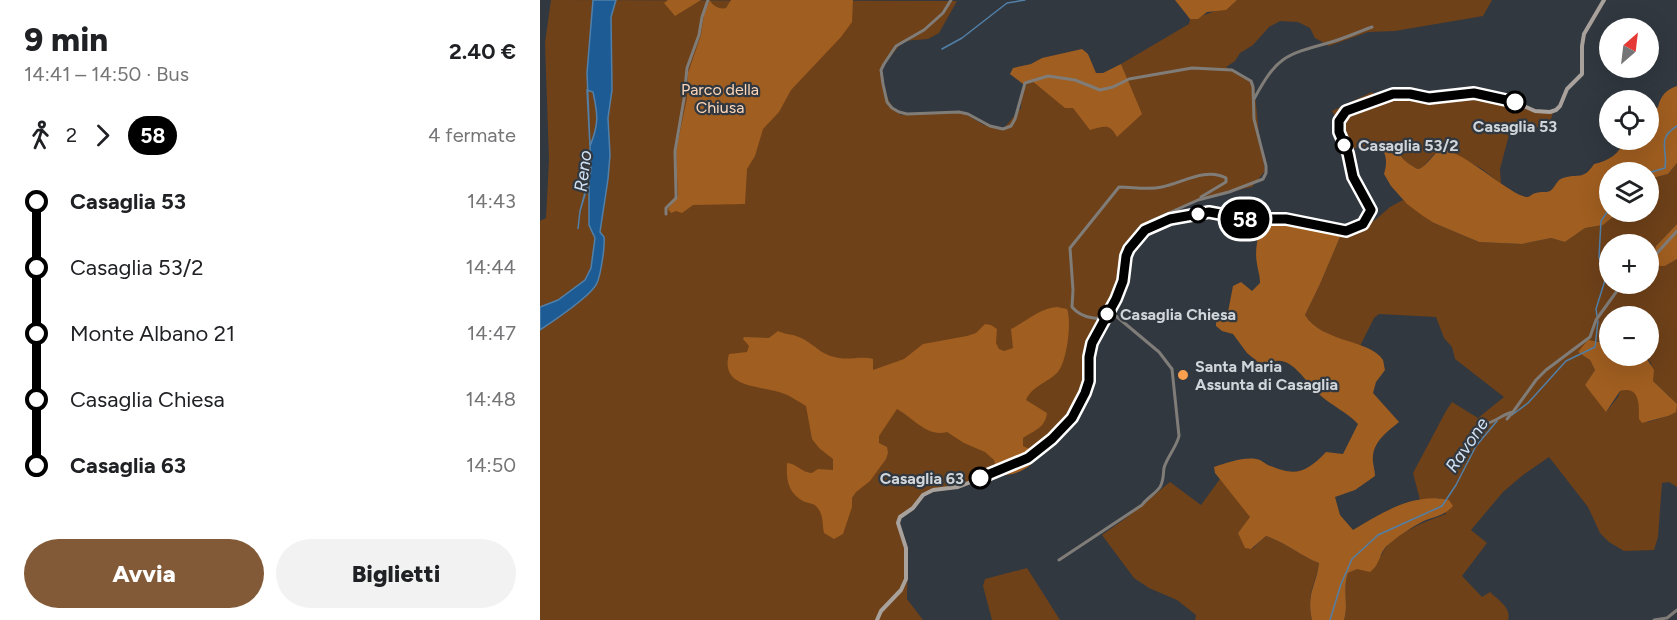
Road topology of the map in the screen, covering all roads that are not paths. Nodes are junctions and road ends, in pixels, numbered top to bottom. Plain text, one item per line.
1 (708, 0) edge
2 (951, 0) edge
3 (1604, 0) edge
4 (1372, 27) dead end
5 (1253, 101) junction
6 (1198, 200) junction
7 (666, 214) dead end
8 (1149, 228) junction
9 (1677, 231) edge
10 (1659, 251) edge
11 (1615, 294) edge
12 (1114, 302) junction
13 (1108, 310) junction
14 (1114, 315) junction
15 (1106, 317) junction
16 (1513, 412) junction
17 (1507, 419) dead end
18 (1486, 423) dead end
19 (1059, 560) dead end
20 (1677, 610) edge
21 (877, 620) edge
22 (1654, 620) edge

1 - 7 street
2 - 5 street
3 - 8 street
4 - 5 street
5 - 6 street
6 - 8 street
6 - 15 street
8 - 12 street
9 - 10 street
11 - 16 street
12 - 13 street
12 - 14 street
13 - 14 street
13 - 15 street
14 - 15 street
14 - 19 street
15 - 21 street
16 - 17 street
16 - 18 street
20 - 22 street

